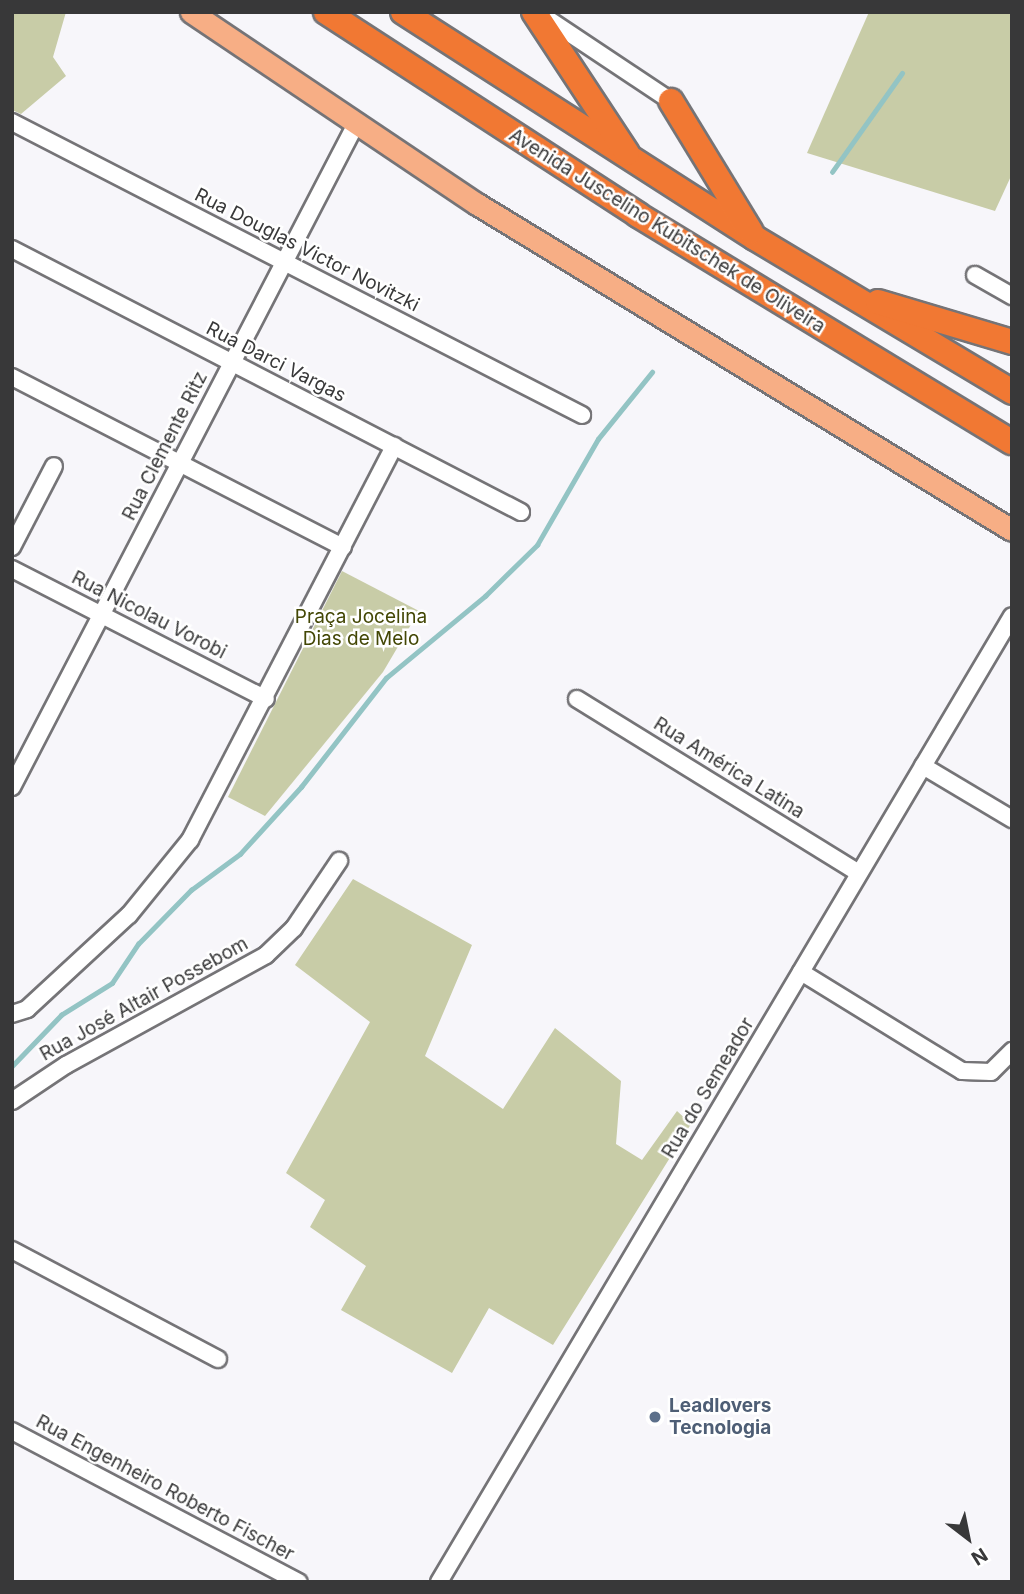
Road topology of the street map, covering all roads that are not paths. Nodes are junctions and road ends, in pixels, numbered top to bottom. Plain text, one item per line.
1 (191, 12) edge
2 (326, 12) edge
3 (403, 12) edge
4 (536, 12) edge
5 (671, 101) joint
6 (12, 122) edge
7 (356, 124) junction
8 (633, 162) junction
9 (755, 238) junction
10 (12, 249) edge
11 (285, 262) junction
12 (975, 275) dead end
13 (844, 292) junction
14 (1012, 296) edge
15 (1012, 342) edge
16 (232, 363) junction
17 (12, 377) edge
18 (1012, 392) edge
19 (582, 415) dead end
20 (1012, 442) edge
21 (394, 446) junction
22 (180, 463) junction
23 (54, 466) dead end
24 (521, 512) dead end
25 (1012, 530) edge
26 (12, 547) edge
27 (343, 547) junction
28 (12, 569) edge
29 (102, 615) junction
30 (1012, 616) edge
31 (266, 699) junction
32 (577, 699) dead end
33 (923, 766) junction
34 (12, 787) edge
35 (1012, 819) edge
36 (339, 861) dead end
37 (859, 873) junction
38 (801, 972) junction
39 (14, 1014) edge
40 (1012, 1051) edge
41 (12, 1101) edge
42 (12, 1250) edge
43 (218, 1359) dead end
44 (12, 1431) edge
45 (299, 1582) edge
46 (439, 1582) edge

1 - 7 main road
2 - 20 highway, Avenida Juscelino Kubitschek de Oliveira
3 - 8 highway
4 - 5 street
4 - 8 highway
5 - 9 highway
6 - 11 street, Rua Douglas Victor Novitzki
7 - 11 street, Rua Clemente Ritz
7 - 25 main road
8 - 9 highway
9 - 13 highway
10 - 16 street, Rua Darci Vargas
11 - 16 street, Rua Clemente Ritz
11 - 19 street, Rua Douglas Victor Novitzki
12 - 14 street
13 - 15 highway
13 - 18 highway
16 - 21 street, Rua Darci Vargas
16 - 22 street, Rua Clemente Ritz
17 - 22 street
21 - 24 street, Rua Darci Vargas
21 - 27 street
22 - 27 street
22 - 29 street, Rua Clemente Ritz
23 - 26 street
27 - 31 street
28 - 29 street, Rua Nicolau Vorobi
29 - 31 street, Rua Nicolau Vorobi
29 - 34 street, Rua Clemente Ritz
30 - 33 street, Rua do Semeador
31 - 39 street
32 - 37 street, Rua América Latina
33 - 35 street
33 - 37 street, Rua do Semeador
36 - 41 street, Rua José Altair Possebom
37 - 38 street, Rua do Semeador
38 - 40 street
38 - 46 street, Rua do Semeador
42 - 43 street
44 - 45 street, Rua Engenheiro Roberto Fischer

